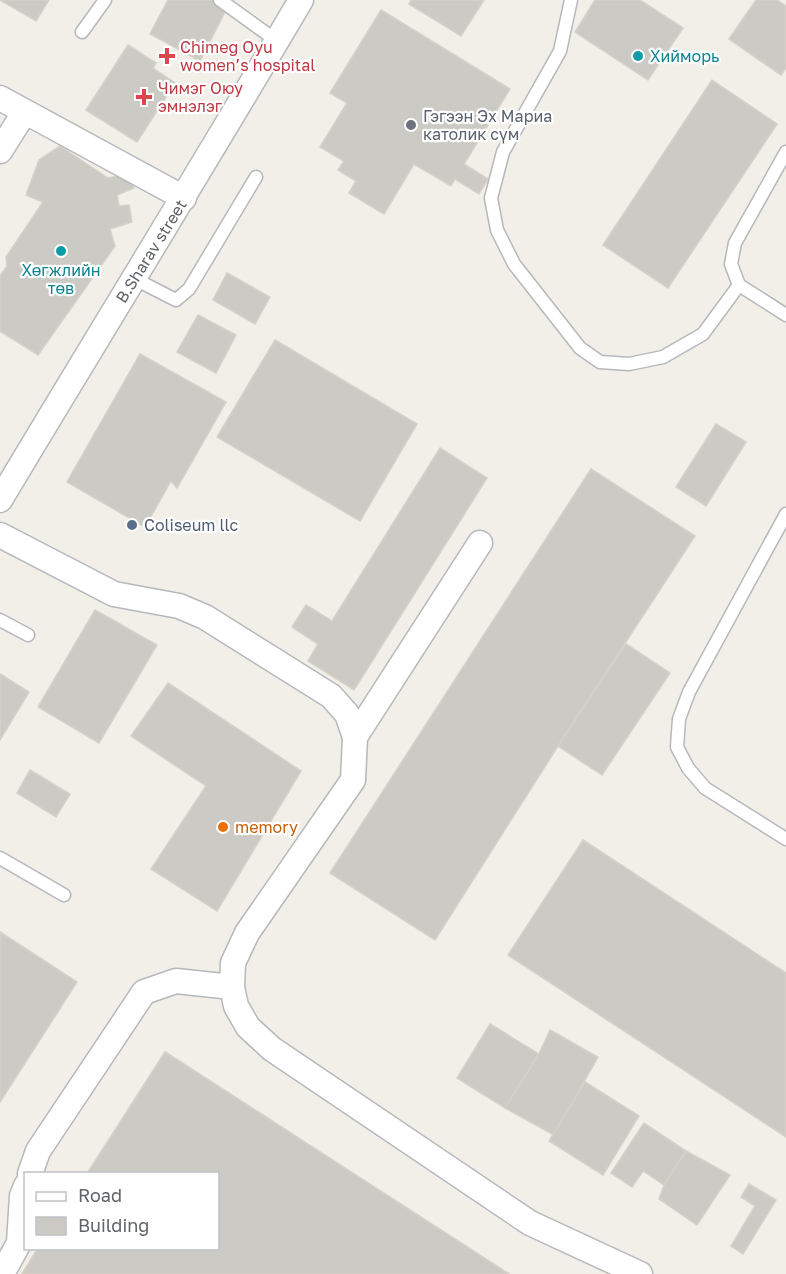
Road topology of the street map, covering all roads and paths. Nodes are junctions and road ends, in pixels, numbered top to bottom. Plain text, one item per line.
1 (105, 0) edge
2 (220, 0) edge
3 (301, 0) edge
4 (571, 0) edge
5 (82, 32) dead end
6 (277, 41) junction
7 (0, 98) edge
8 (24, 113) junction
9 (0, 151) edge
10 (786, 152) edge
11 (256, 177) dead end
12 (184, 198) junction
13 (133, 278) junction
14 (739, 285) junction
15 (786, 315) edge
16 (0, 500) edge
17 (786, 514) edge
18 (0, 535) edge
19 (480, 543) dead end
20 (0, 620) edge
21 (28, 635) dead end
22 (355, 737) junction
23 (786, 839) edge
24 (0, 858) edge
25 (64, 895) dead end
26 (232, 987) junction
27 (30, 1172) edge
28 (24, 1191) edge
29 (2, 1274) edge
30 (640, 1274) edge

1 - 5 lane
2 - 6 lane
3 - 6 street, B.Sharav street
4 - 14 lane
6 - 12 street, B.Sharav street
7 - 8 street
8 - 9 street
8 - 12 street
10 - 14 lane
11 - 13 lane
12 - 13 street, B.Sharav street
13 - 16 street, B.Sharav street
14 - 15 lane
17 - 23 lane
18 - 22 street
19 - 22 street
20 - 21 lane
22 - 26 street
24 - 25 lane
26 - 27 street
26 - 30 street
28 - 29 street

